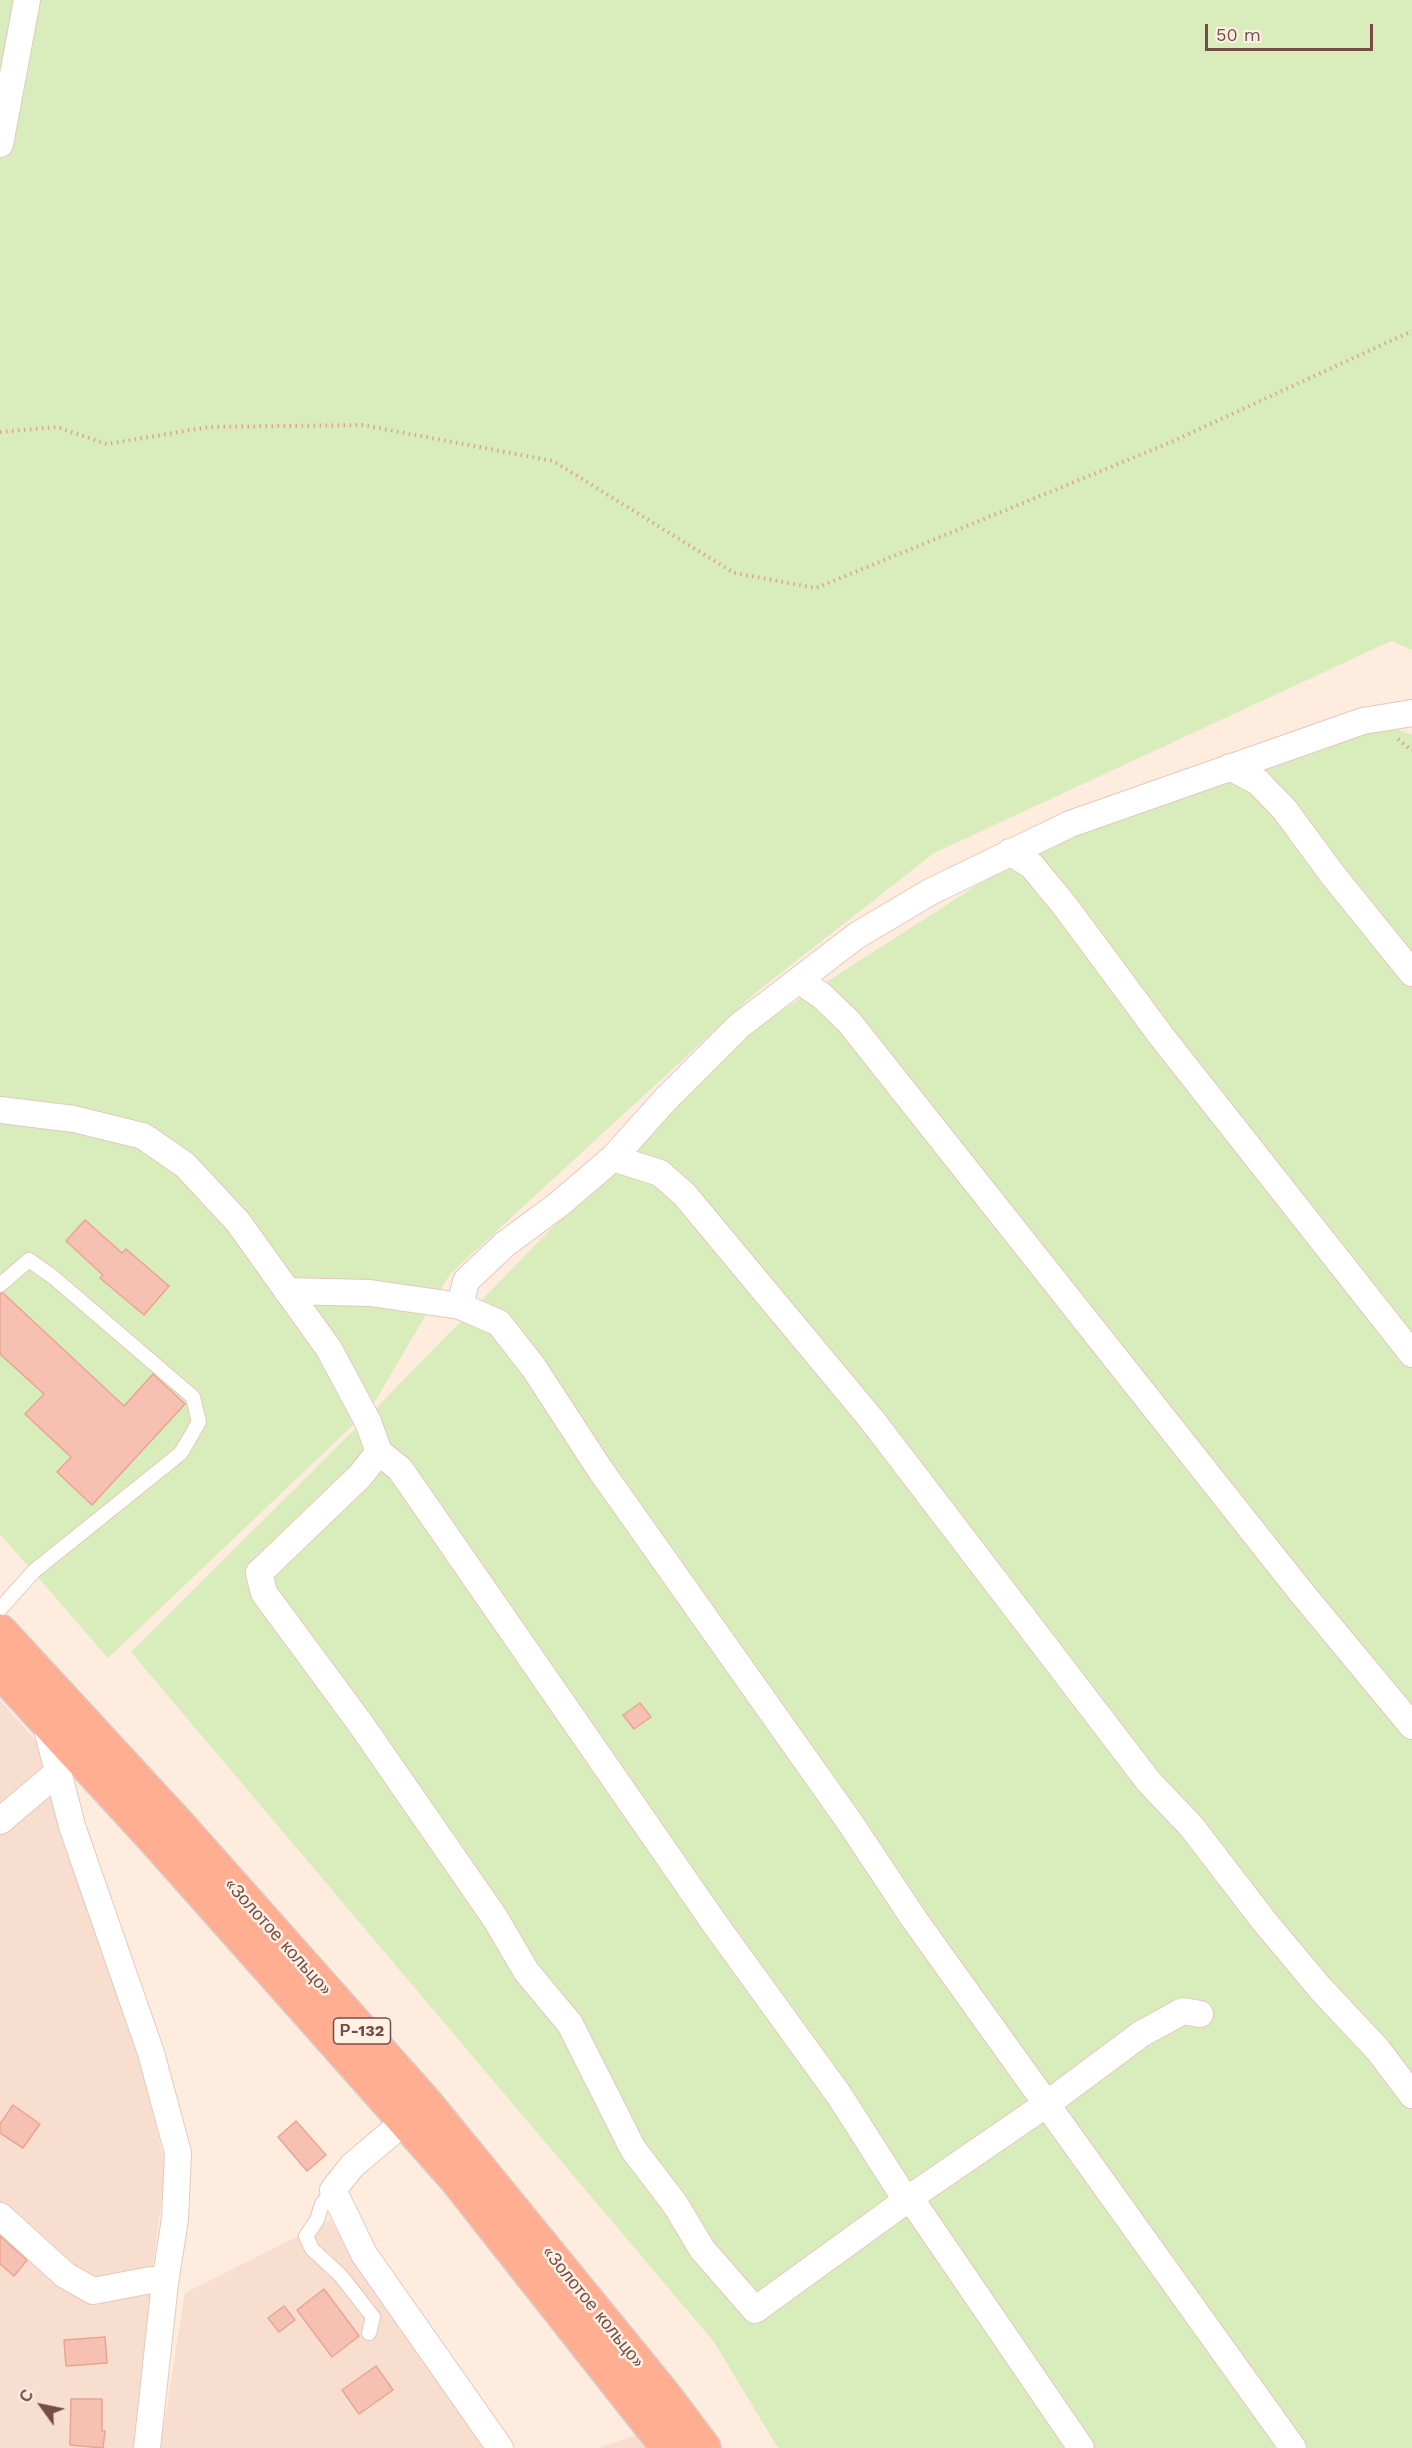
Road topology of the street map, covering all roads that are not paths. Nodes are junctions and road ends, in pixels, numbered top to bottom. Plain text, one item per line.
1 (27, 0) edge
2 (0, 144) edge
3 (1412, 713) edge
4 (1230, 767) junction
5 (1010, 852) junction
6 (1412, 973) edge
7 (800, 981) junction
8 (0, 1110) edge
9 (613, 1158) junction
10 (0, 1285) edge
11 (287, 1291) junction
12 (460, 1306) junction
13 (1412, 1354) edge
14 (379, 1452) junction
15 (0, 1609) edge
16 (0, 1631) edge
17 (0, 1671) edge
18 (44, 1679) junction
19 (44, 1718) junction
20 (1412, 1726) edge
21 (58, 1772) junction
22 (0, 1821) edge
23 (1200, 2014) dead end
24 (1412, 2095) edge
25 (1046, 2104) junction
26 (405, 2121) junction
27 (333, 2190) junction
28 (906, 2200) junction
29 (0, 2216) edge
30 (165, 2283) junction
31 (369, 2333) dead end
32 (147, 2448) edge
33 (500, 2448) edge
34 (668, 2448) edge
35 (704, 2448) edge
36 (1081, 2448) edge
37 (1293, 2448) edge

1 - 2 street
3 - 4 street
4 - 5 street
4 - 6 street
5 - 7 street
5 - 13 street
7 - 9 street
7 - 20 street
8 - 11 street
9 - 12 street
9 - 24 street
10 - 15 lane
11 - 12 street
11 - 14 street
12 - 25 street
14 - 28 street
14 - 28 street
16 - 18 highway, «Золотое кольцо» / Р-132
17 - 19 highway, «Золотое кольцо» / Р-132
18 - 19 street
18 - 35 highway, «Золотое кольцо» / Р-132
19 - 21 street
19 - 26 highway, «Золотое кольцо» / Р-132
21 - 22 street
21 - 30 street
23 - 25 street
25 - 28 street
25 - 37 street
26 - 27 street
26 - 34 highway, «Золотое кольцо» / Р-132
27 - 31 lane
27 - 33 street
28 - 36 street
29 - 30 street
30 - 32 street

